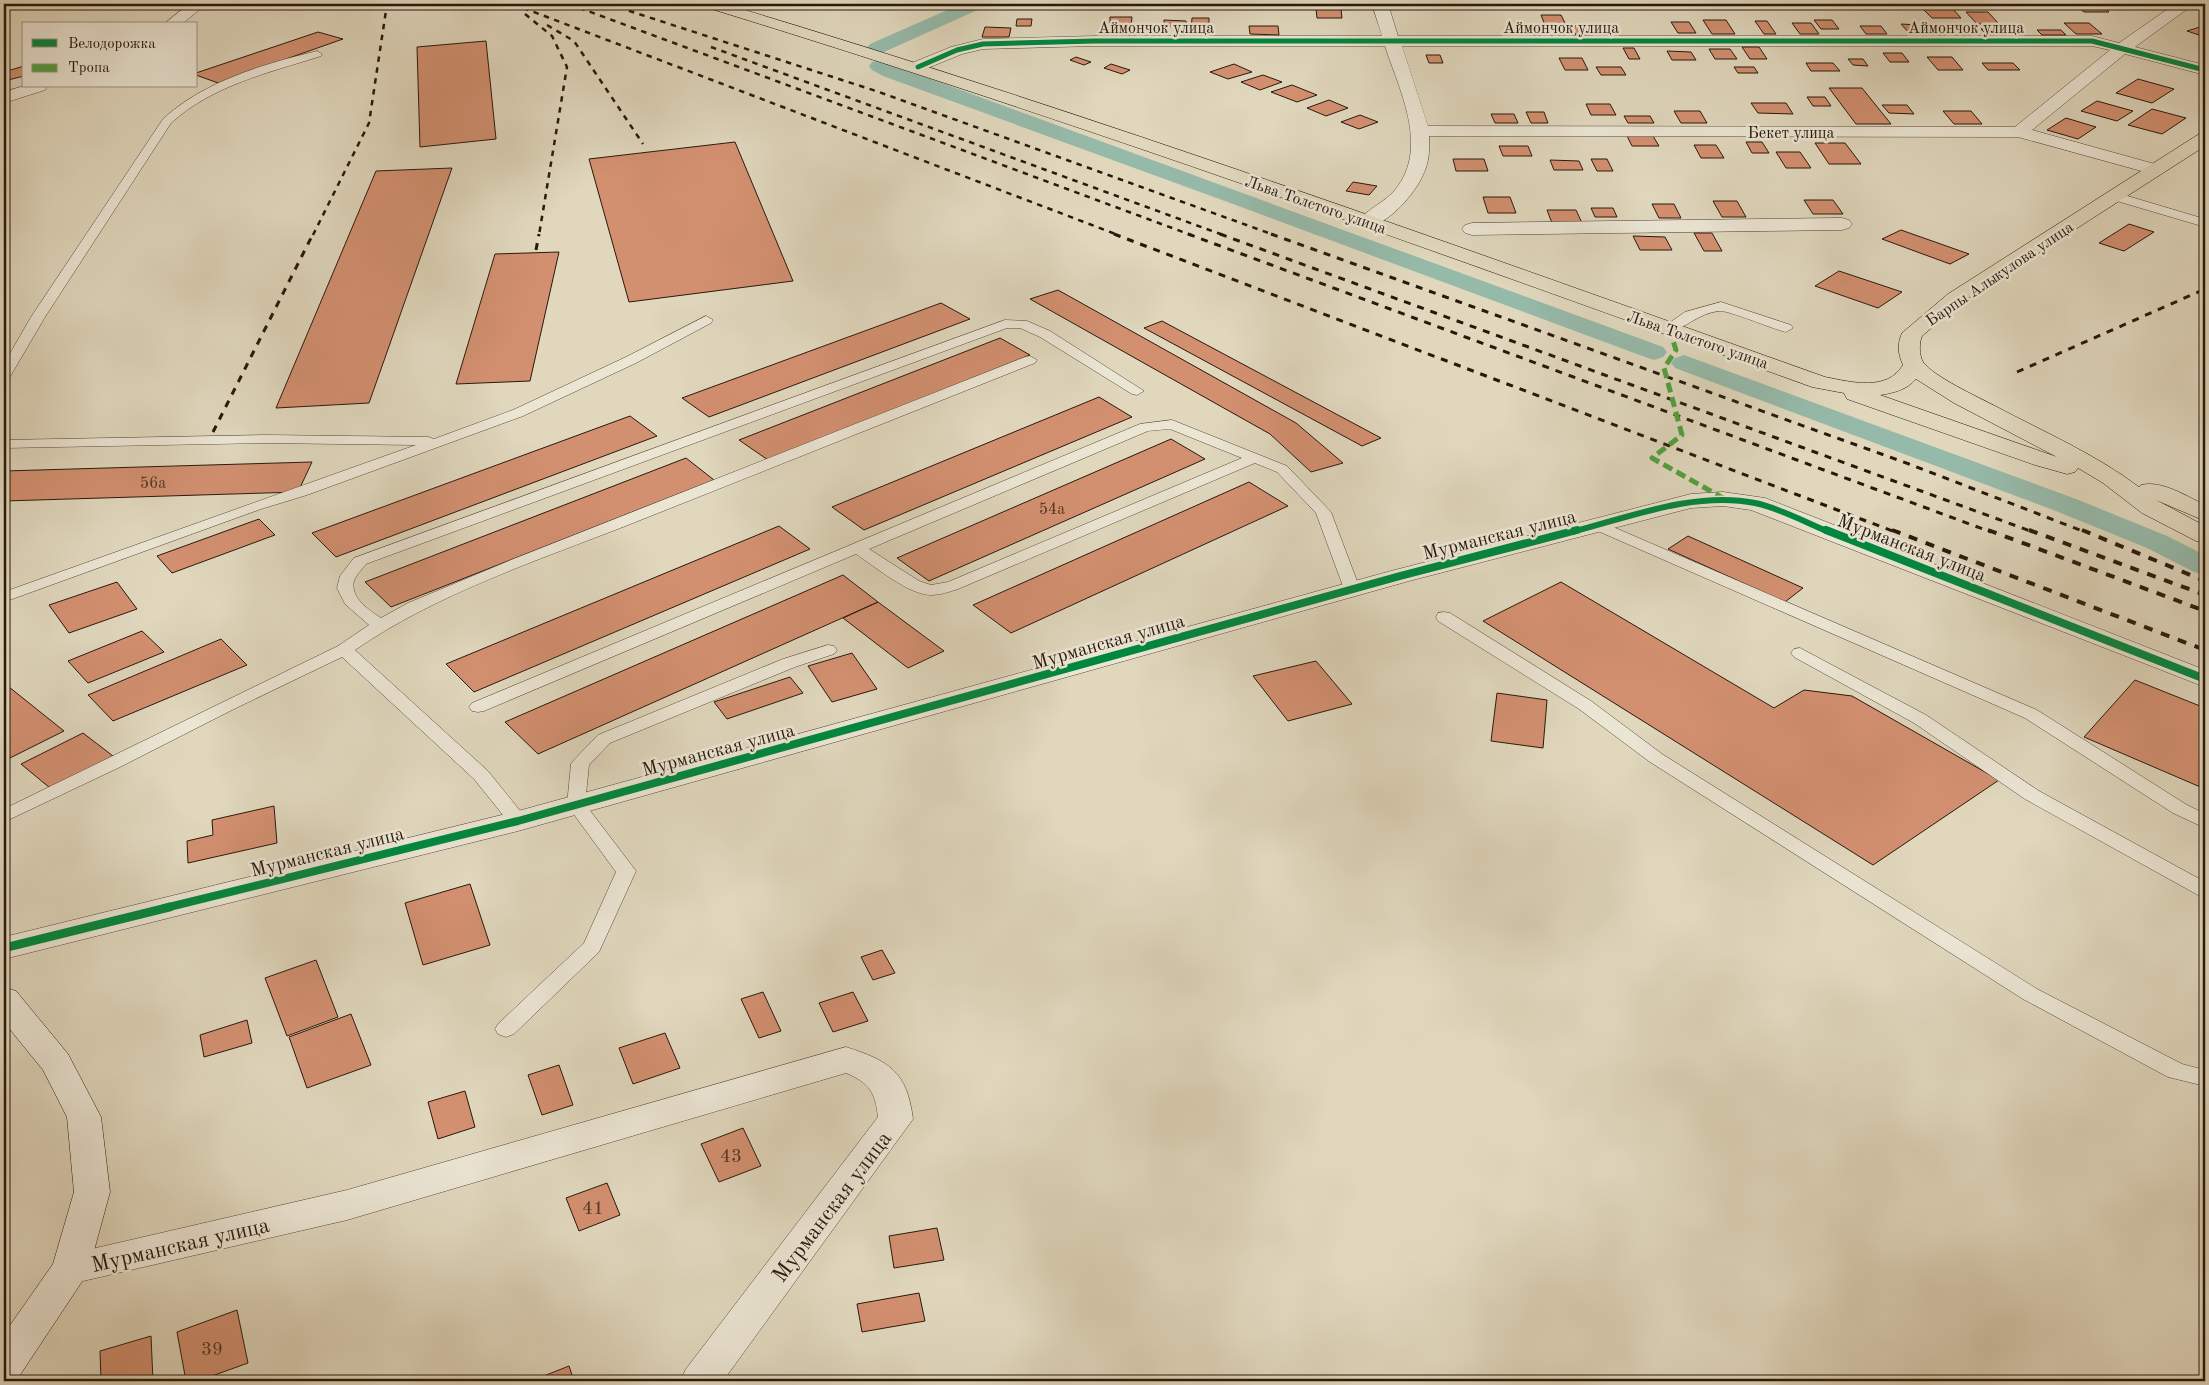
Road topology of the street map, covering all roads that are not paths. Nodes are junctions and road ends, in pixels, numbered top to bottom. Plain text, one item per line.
1 (198, 4) edge
2 (710, 4) edge
3 (1380, 4) edge
4 (2185, 4) edge
5 (741, 7) edge
6 (175, 22) edge
7 (1392, 40) junction
8 (2123, 48) junction
9 (317, 54) dead end
10 (918, 67) junction
11 (2205, 70) edge
12 (33, 88) edge
13 (4, 98) edge
14 (1420, 131) junction
15 (2019, 132) junction
16 (2205, 138) edge
17 (2156, 170) junction
18 (2114, 196) junction
19 (1367, 222) junction
20 (2205, 223) edge
21 (1842, 224) dead end
22 (1472, 229) dead end
23 (1559, 229) junction
24 (1453, 252) junction
25 (706, 320) dead end
26 (1669, 328) junction
27 (1786, 328) dead end
28 (1030, 360) dead end
29 (1914, 365) junction
30 (4, 375) edge
31 (1820, 382) junction
32 (1137, 391) dead end
33 (440, 442) junction
34 (4, 444) edge
35 (1254, 458) junction
36 (2111, 478) junction
37 (2205, 514) edge
38 (1598, 525) junction
39 (2205, 536) edge
40 (857, 548) junction
41 (1352, 589) junction
42 (4, 597) edge
43 (1444, 617) dead end
44 (380, 625) junction
45 (344, 650) junction
46 (828, 650) dead end
47 (1800, 653) dead end
48 (2205, 679) edge
49 (478, 707) dead end
50 (576, 805) junction
51 (4, 816) edge
52 (518, 821) junction
53 (2205, 822) edge
54 (2205, 890) edge
55 (4, 948) edge
56 (4, 999) edge
57 (506, 1029) dead end
58 (2205, 1078) edge
59 (70, 1269) junction
60 (18, 1331) edge
61 (4, 1366) edge
62 (700, 1381) edge

1 - 6 street
2 - 5 main road, Льва Толстого улица
3 - 7 street
4 - 8 street
5 - 10 main road, Льва Толстого улица
7 - 8 street, Аймончок улица
7 - 10 street, Аймончок улица
7 - 14 street
8 - 11 street, Аймончок улица
8 - 15 street
9 - 30 lane
10 - 19 main road, Льва Толстого улица
12 - 13 street
14 - 15 street, Бекет улица
14 - 19 street
15 - 17 street, Бекет улица
16 - 17 main road, Барпы Алыкулова улица
17 - 18 main road, Барпы Алыкулова улица
18 - 20 lane
18 - 29 main road, Барпы Алыкулова улица
19 - 24 main road, Льва Толстого улица
21 - 23 street
22 - 23 street
23 - 24 street
24 - 26 main road, Льва Толстого улица
25 - 33 lane
26 - 27 lane
26 - 31 main road, Льва Толстого улица
28 - 44 lane
29 - 31 main road, Льва Толстого улица
29 - 36 main road
31 - 36 main road
32 - 44 lane
33 - 34 lane
33 - 42 lane
35 - 40 lane
35 - 40 lane
35 - 41 lane
36 - 37 main road
36 - 39 main road
38 - 41 street, Мурманская улица
38 - 48 street, Мурманская улица
38 - 53 lane
40 - 49 lane
41 - 50 street, Мурманская улица
43 - 58 lane
44 - 45 lane
45 - 51 lane
45 - 52 lane
46 - 50 lane
47 - 54 lane
50 - 52 street, Мурманская улица
50 - 57 lane
52 - 55 street, Мурманская улица
56 - 59 street, Мурманская улица
59 - 60 street, Мурманская улица
59 - 62 street, Мурманская улица
60 - 61 street, Мурманская улица

